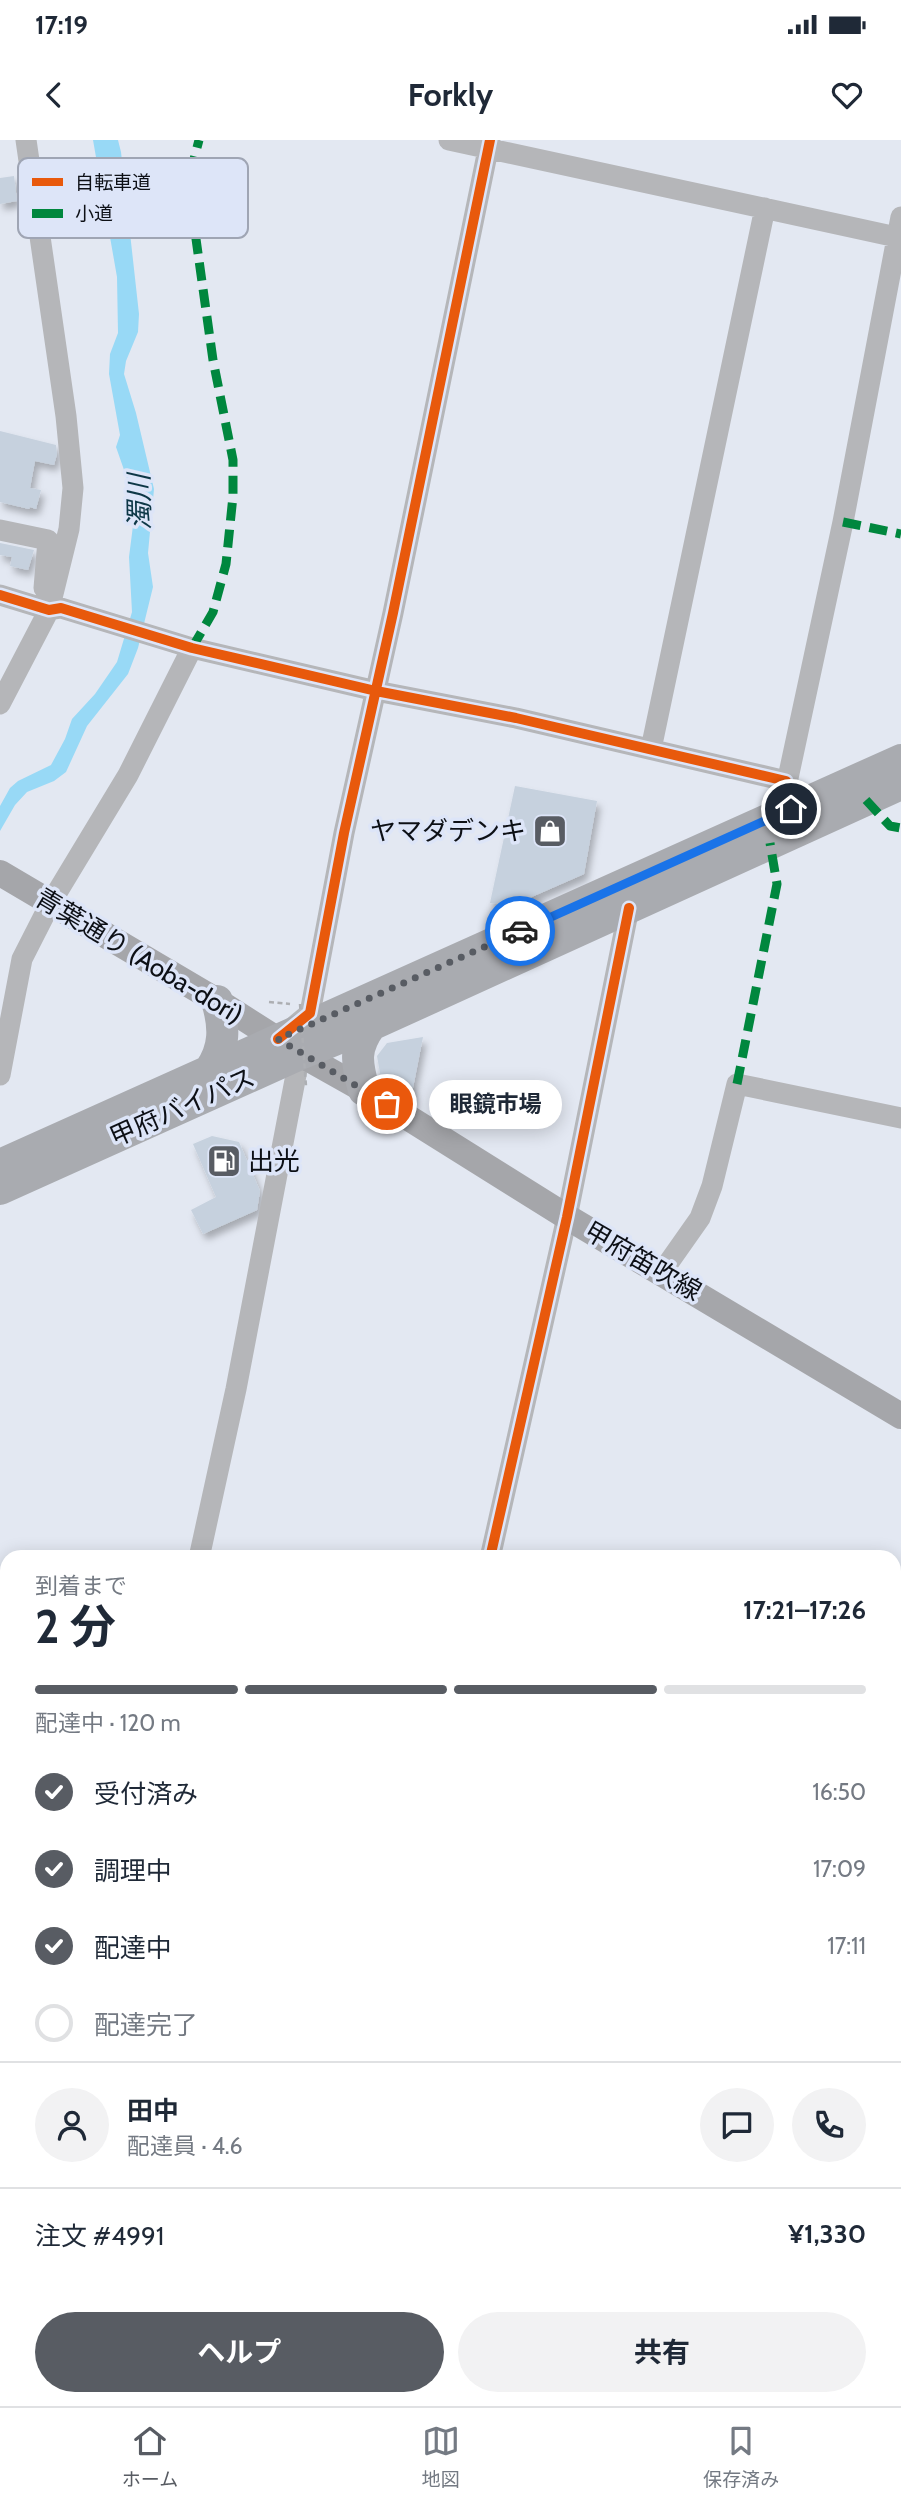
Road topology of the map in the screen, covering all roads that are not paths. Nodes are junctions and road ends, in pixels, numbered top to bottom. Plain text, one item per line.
1 (26, 140) edge
2 (449, 140) edge
3 (489, 144) edge
4 (29, 158) edge
5 (765, 208) junction
6 (900, 231) edge
7 (40, 238) edge
8 (0, 530) edge
9 (0, 595) edge
10 (53, 606) junction
11 (186, 645) junction
12 (376, 691) junction
13 (0, 704) edge
14 (651, 749) junction
15 (901, 760) edge
16 (901, 784) edge
17 (797, 810) junction
18 (0, 873) edge
19 (47, 902) junction
20 (629, 908) junction
21 (217, 1001) junction
22 (371, 1025) junction
23 (289, 1046) junction
24 (210, 1070) junction
25 (0, 1075) edge
26 (364, 1090) junction
27 (901, 1118) edge
28 (0, 1165) edge
29 (0, 1189) edge
30 (567, 1217) junction
31 (662, 1272) junction
32 (901, 1416) edge
33 (201, 1550) edge
34 (491, 1550) edge

1 - 4 street
2 - 3 street
3 - 5 street
3 - 12 street
5 - 6 street
5 - 14 street
6 - 17 street
7 - 10 street
8 - 10 street
9 - 10 street
10 - 11 street
10 - 13 street
11 - 12 street
11 - 19 street
12 - 14 street
12 - 23 street
14 - 17 street
15 - 17 highway, 甲府バイパス
16 - 17 highway, 甲府バイパス
17 - 20 highway, 甲府バイパス
17 - 23 highway, 甲府バイパス
18 - 19 main road, 青葉通り (Aoba-dori)
19 - 21 main road, 青葉通り (Aoba-dori)
19 - 25 street
20 - 22 highway, 甲府バイパス
20 - 30 street
21 - 23 main road, 青葉通り (Aoba-dori)
21 - 24 highway
22 - 23 highway, 甲府バイパス
22 - 26 highway
23 - 24 highway, 甲府バイパス
23 - 26 main road, 甲府笛吹線
23 - 29 highway, 甲府バイパス
23 - 33 street
24 - 28 highway, 甲府バイパス
26 - 30 main road, 甲府笛吹線
27 - 31 street
30 - 31 main road, 甲府笛吹線
30 - 34 street
31 - 32 main road, 甲府笛吹線

